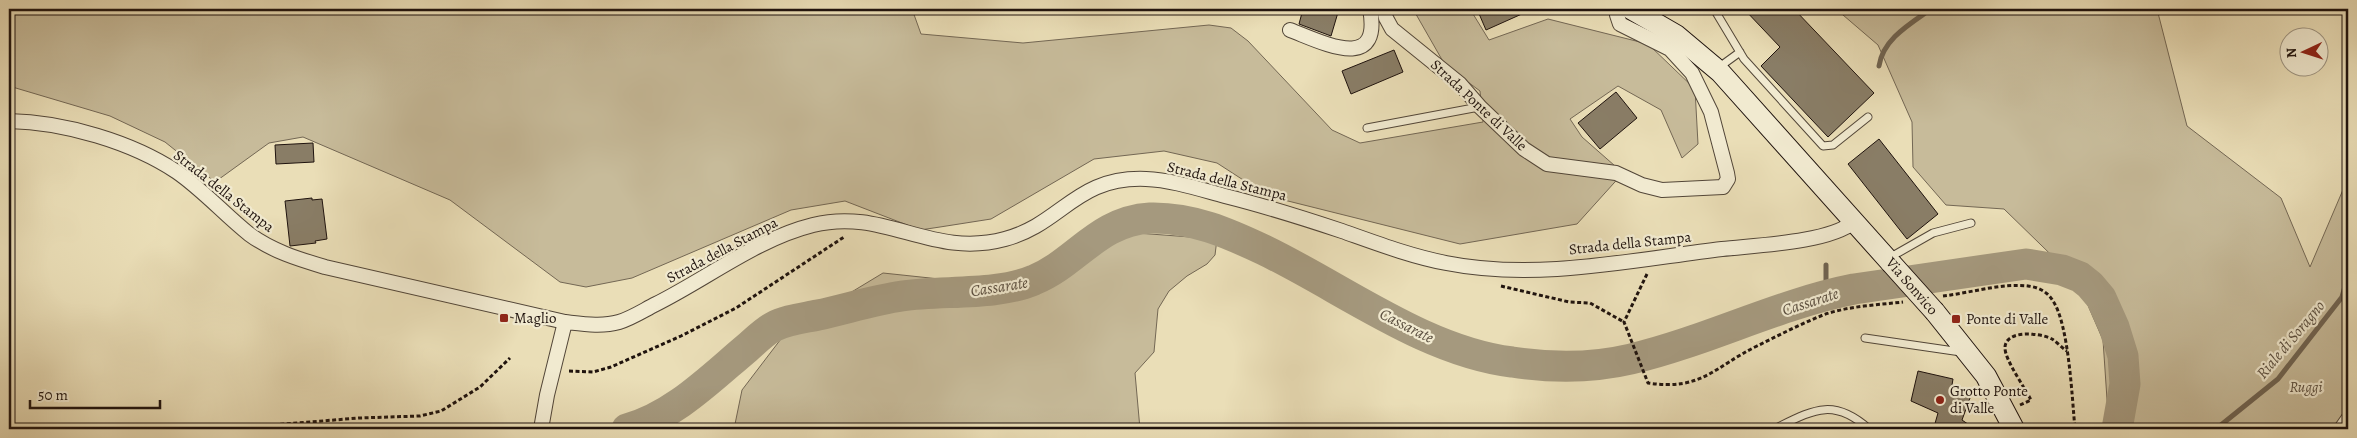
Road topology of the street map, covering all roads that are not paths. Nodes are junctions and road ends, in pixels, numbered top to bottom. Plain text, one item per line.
1 (1370, 9) edge
2 (1384, 9) edge
3 (1620, 9) edge
4 (1631, 9) edge
5 (1714, 9) edge
6 (1290, 30) dead end
7 (1740, 52) junction
8 (1717, 70) junction
9 (1480, 107) junction
10 (1868, 117) dead end
11 (9, 121) edge
12 (1367, 128) dead end
13 (1854, 222) junction
14 (1971, 223) dead end
15 (1890, 261) junction
16 (566, 322) junction
17 (1865, 338) dead end
18 (1970, 353) junction
19 (2348, 419) edge
20 (2010, 421) edge
21 (541, 426) edge
22 (1774, 429) edge
23 (1869, 429) edge
24 (2341, 429) edge

1 - 6 street
2 - 9 street, Strada Ponte di Valle
3 - 9 street, Strada Ponte di Valle
4 - 8 street
5 - 7 lane
7 - 8 lane
7 - 10 lane
8 - 13 street
9 - 12 lane
11 - 16 street, Strada della Stampa
13 - 15 street, Via Sonvico
13 - 16 street, Strada della Stampa
14 - 15 lane
15 - 18 street, Via Sonvico, bridge
16 - 21 street
17 - 18 lane
18 - 20 street, Via Sonvico
19 - 24 street
22 - 23 lane

